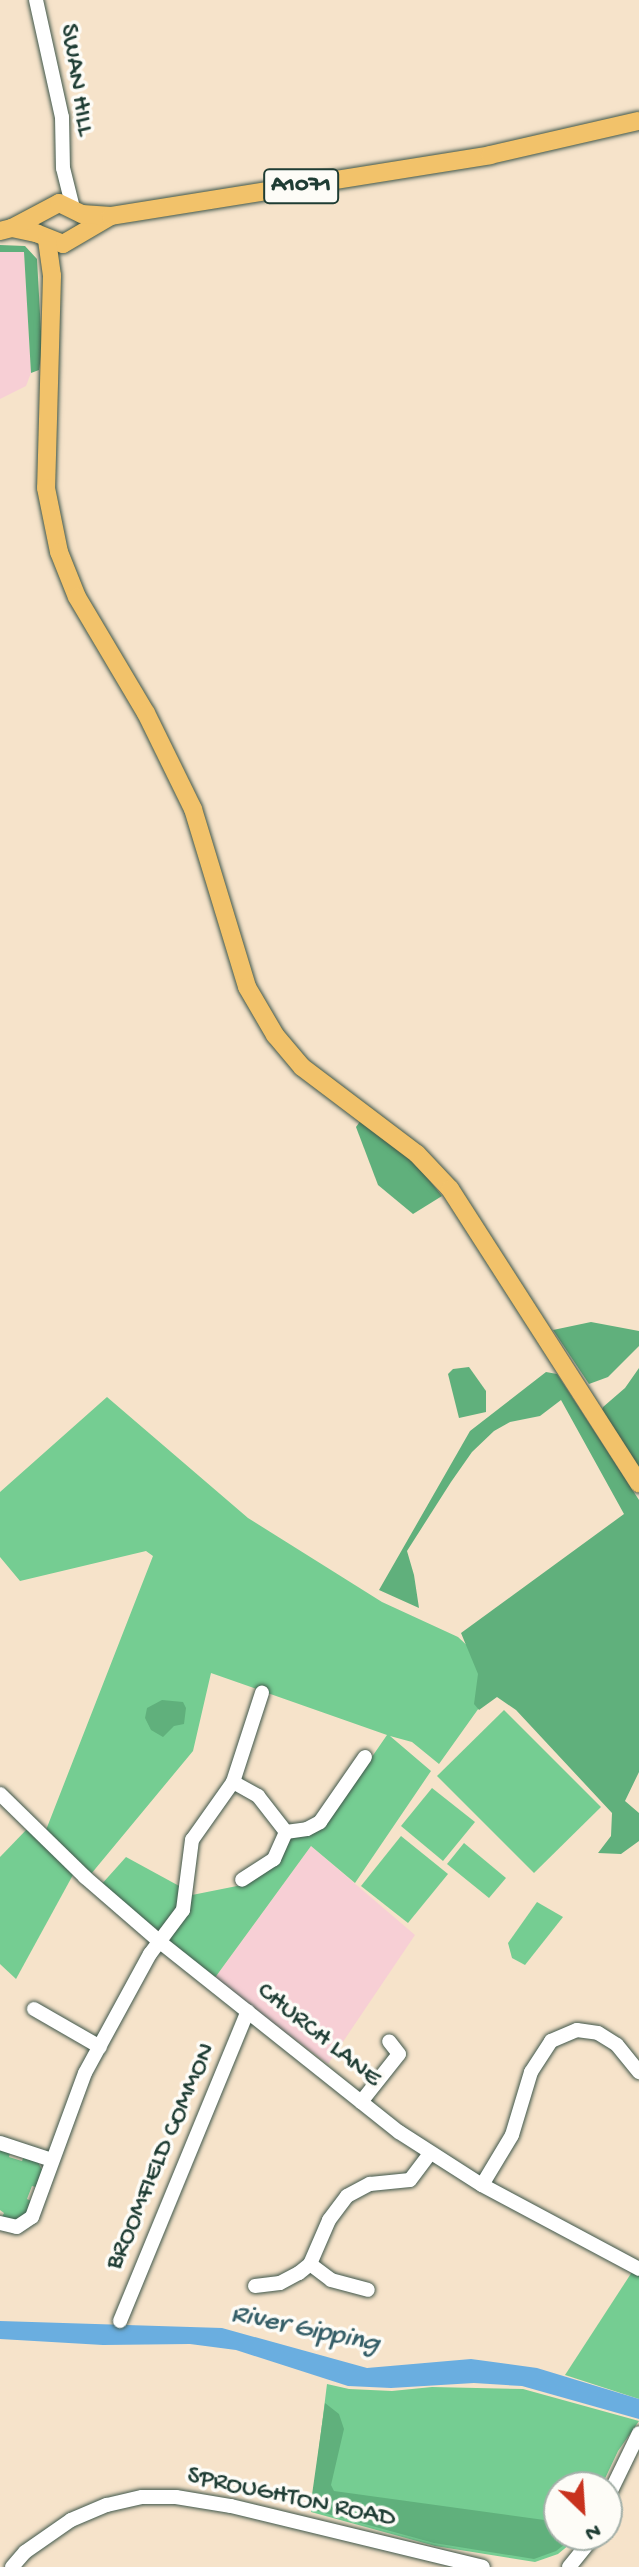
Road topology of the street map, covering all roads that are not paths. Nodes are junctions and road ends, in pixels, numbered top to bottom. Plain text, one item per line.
1 (36, 0) edge
2 (639, 121) edge
3 (63, 168) junction
4 (47, 208) junction
5 (75, 210) junction
6 (111, 216) junction
7 (6, 230) edge
8 (44, 237) junction
9 (74, 238) junction
10 (52, 276) junction
11 (639, 1483) edge
12 (262, 1693) dead end
13 (365, 1757) dead end
14 (233, 1782) junction
15 (0, 1794) edge
16 (286, 1832) junction
17 (242, 1880) dead end
18 (160, 1942) junction
19 (34, 2009) dead end
20 (248, 2011) junction
21 (389, 2041) dead end
22 (100, 2047) junction
23 (639, 2072) edge
24 (361, 2102) junction
25 (0, 2143) edge
26 (430, 2153) junction
27 (52, 2160) junction
28 (482, 2185) junction
29 (0, 2223) edge
30 (310, 2264) junction
31 (639, 2269) edge
32 (255, 2286) dead end
33 (368, 2290) dead end
34 (120, 2321) dead end
35 (639, 2433) edge
36 (621, 2471) edge
37 (584, 2551) edge
38 (12, 2567) edge
39 (483, 2567) edge
40 (569, 2567) edge

1 - 3 street, SWAN HILL
2 - 6 main road, A1071
3 - 4 street, SWAN HILL
3 - 5 street, SWAN HILL
4 - 5 main road
4 - 7 main road
4 - 8 main road
5 - 6 main road, A1071
5 - 9 main road
6 - 9 main road, A1071
7 - 8 main road
8 - 9 main road
8 - 10 main road
9 - 10 main road
10 - 11 main road
12 - 14 street
13 - 16 street
14 - 16 street
14 - 18 street
15 - 18 street, CHURCH LANE
16 - 17 street
18 - 20 street, CHURCH LANE
18 - 22 street
19 - 22 street
20 - 24 street, CHURCH LANE
20 - 34 street, BROOMFIELD COMMON
21 - 24 street
22 - 27 street
23 - 28 street
24 - 26 street, CHURCH LANE
25 - 27 street
26 - 28 street, CHURCH LANE
26 - 30 street
27 - 29 street
28 - 31 street, CHURCH LANE
30 - 32 street
30 - 33 street
35 - 36 street
37 - 40 street
38 - 39 street, SPROUGHTON ROAD

